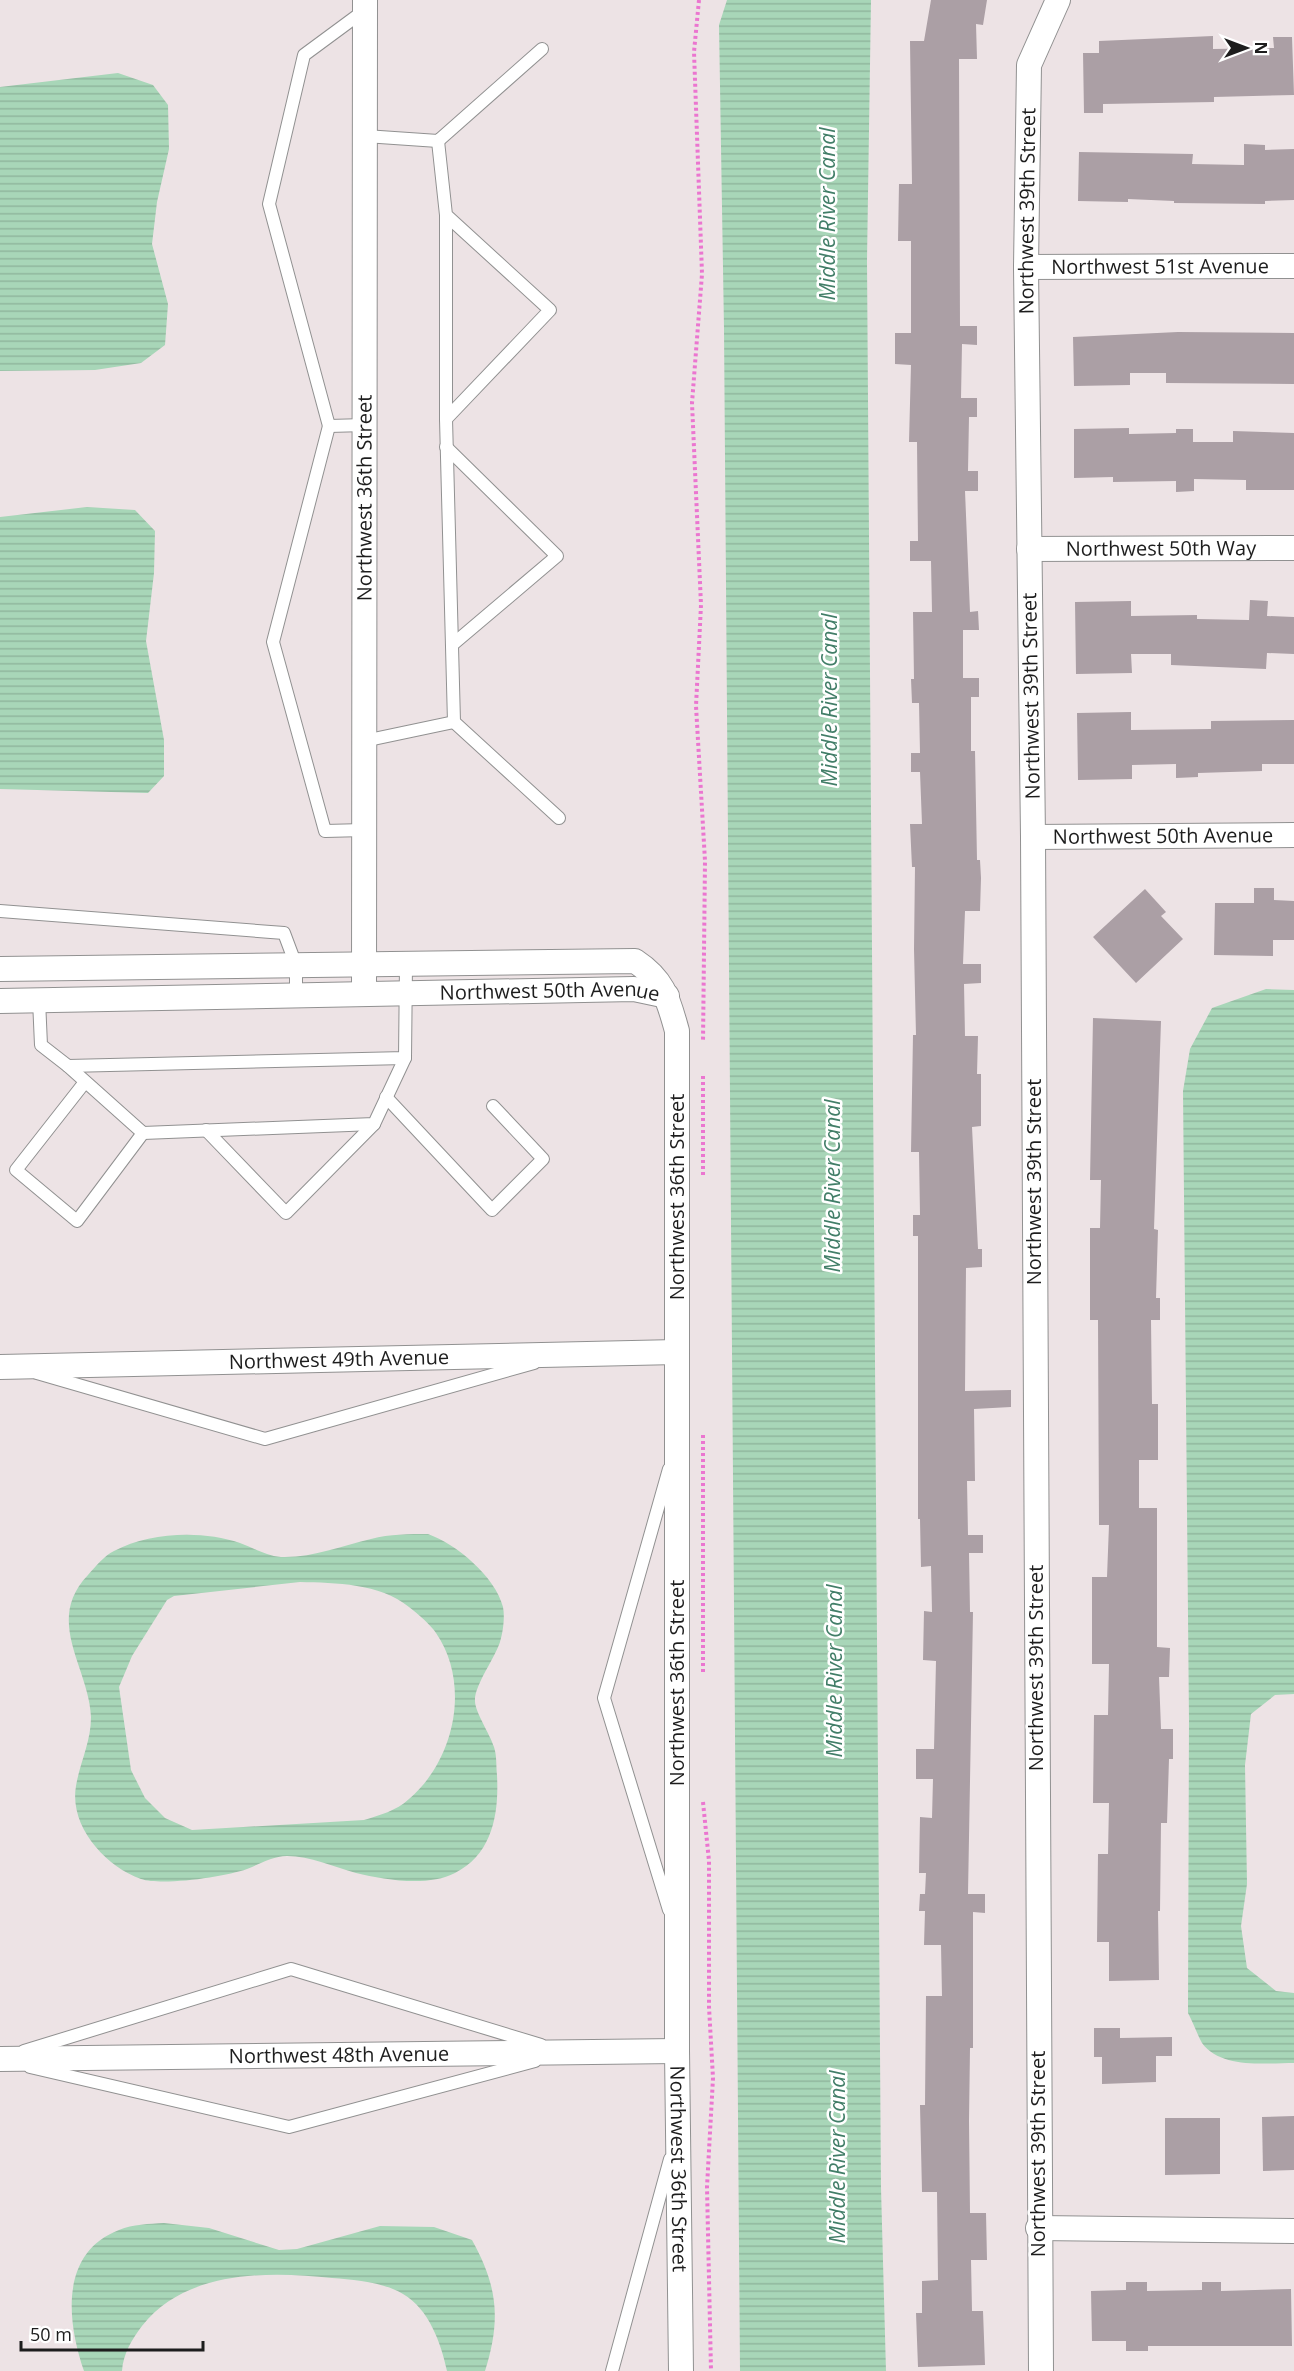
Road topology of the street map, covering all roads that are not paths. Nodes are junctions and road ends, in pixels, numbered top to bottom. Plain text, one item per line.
1 (1058, 0) edge
2 (364, 5) edge
3 (542, 49) dead end
4 (364, 136) junction
5 (438, 141) junction
6 (446, 215) junction
7 (1294, 266) edge
8 (1026, 267) junction
9 (446, 418) junction
10 (364, 425) junction
11 (329, 426) junction
12 (446, 447) junction
13 (1294, 548) edge
14 (1029, 549) junction
15 (452, 645) junction
16 (454, 722) junction
17 (364, 741) junction
18 (559, 818) dead end
19 (364, 830) junction
20 (1294, 835) edge
21 (1033, 837) junction
22 (0, 912) edge
23 (364, 964) junction
24 (406, 964) junction
25 (296, 965) junction
26 (0, 969) edge
27 (407, 993) junction
28 (364, 994) junction
29 (296, 995) junction
30 (667, 996) junction
31 (39, 1000) junction
32 (0, 1001) edge
33 (405, 1058) junction
34 (68, 1066) junction
35 (85, 1082) junction
36 (386, 1097) junction
37 (493, 1106) dead end
38 (374, 1124) junction
39 (206, 1130) junction
40 (143, 1133) junction
41 (677, 1352) junction
42 (566, 1354) junction
43 (8, 1367) edge
44 (677, 1442) junction
45 (677, 1936) junction
46 (677, 2051) junction
47 (565, 2053) junction
48 (0, 2059) edge
49 (678, 2132) junction
50 (1038, 2228) junction
51 (1294, 2231) edge
52 (612, 2371) edge
53 (681, 2371) edge
54 (1041, 2371) edge

1 - 8 street, Northwest 39th Street
2 - 4 street, Northwest 36th Street
2 - 11 lane
3 - 5 lane
4 - 5 lane
4 - 10 street, Northwest 36th Street
5 - 6 lane
6 - 9 lane
6 - 9 lane
7 - 8 street, Northwest 51st Avenue
8 - 14 street, Northwest 39th Street
9 - 12 lane
10 - 11 lane
10 - 17 street, Northwest 36th Street
11 - 19 lane
12 - 15 lane
12 - 15 lane
13 - 14 street, Northwest 50th Way
14 - 21 street, Northwest 39th Street
15 - 16 lane
16 - 17 lane
16 - 18 lane
17 - 19 street, Northwest 36th Street
19 - 23 street, Northwest 36th Street
20 - 21 street, Northwest 50th Avenue
21 - 50 street, Northwest 39th Street
22 - 25 lane
23 - 24 street, Northwest 50th Avenue
23 - 25 street, Northwest 50th Avenue
23 - 28 street, Northwest 36th Street
24 - 27 lane
24 - 30 street, Northwest 50th Avenue
25 - 26 street, Northwest 50th Avenue
25 - 29 lane
27 - 28 street, Northwest 50th Avenue
27 - 30 street, Northwest 50th Avenue
27 - 33 lane
28 - 29 street, Northwest 50th Avenue
29 - 31 street, Northwest 50th Avenue
30 - 41 street, Northwest 36th Street
31 - 32 street, Northwest 50th Avenue
31 - 34 lane
33 - 34 lane
33 - 36 lane
34 - 35 lane
35 - 40 lane
35 - 40 lane
36 - 37 lane
36 - 38 lane
38 - 39 lane
38 - 39 lane
39 - 40 lane
41 - 42 street, Northwest 49th Avenue
41 - 44 street, Northwest 36th Street
42 - 43 street, Northwest 49th Avenue
42 - 43 lane
44 - 45 street, Northwest 36th Street
44 - 45 lane
45 - 46 street, Northwest 36th Street
46 - 47 street, Northwest 48th Avenue
46 - 49 street, Northwest 36th Street
47 - 48 street, Northwest 48th Avenue
47 - 48 lane
47 - 48 lane
49 - 52 lane
49 - 53 street, Northwest 36th Street
50 - 51 street
50 - 54 street, Northwest 39th Street

